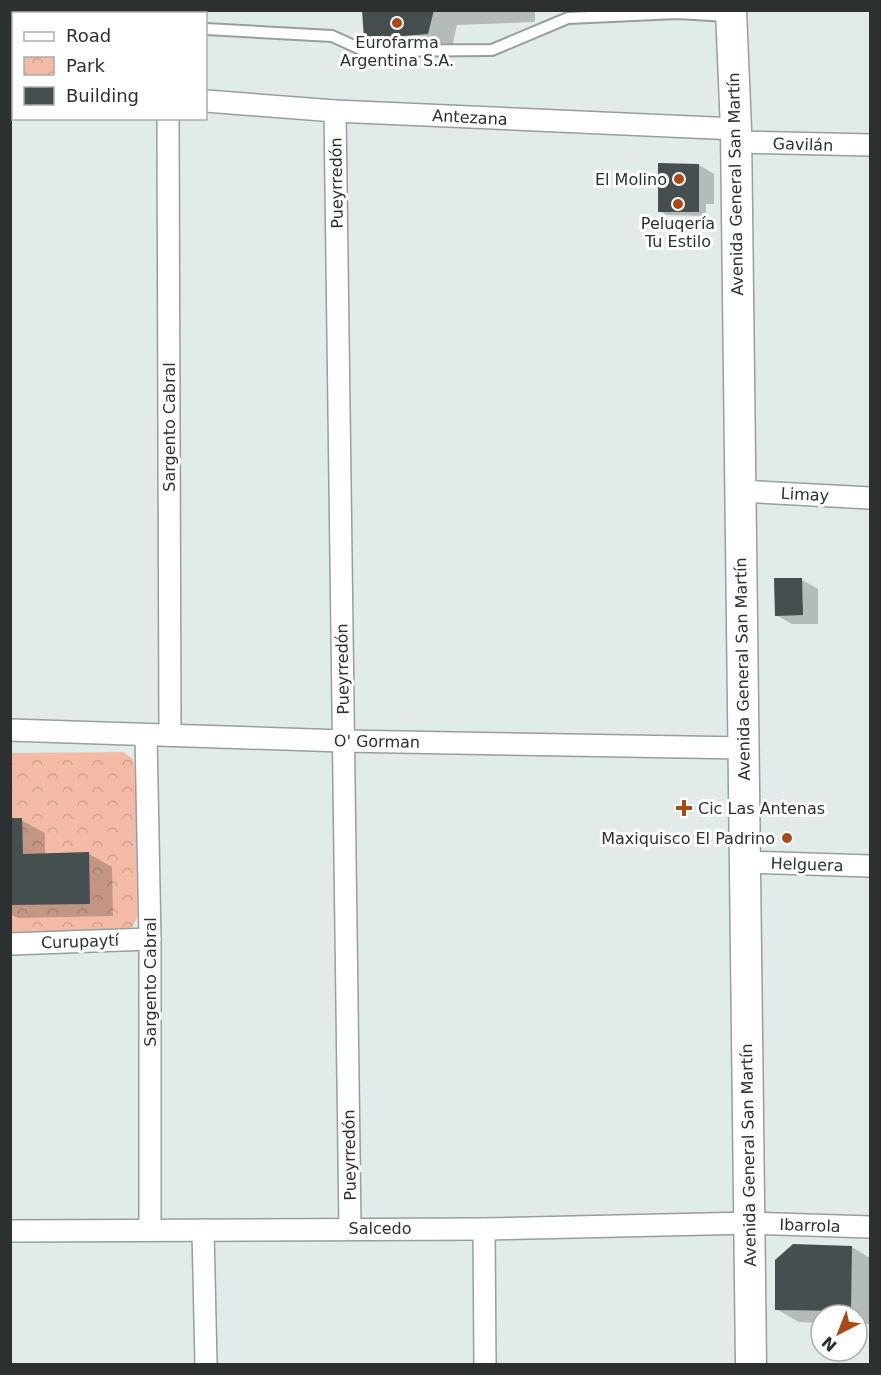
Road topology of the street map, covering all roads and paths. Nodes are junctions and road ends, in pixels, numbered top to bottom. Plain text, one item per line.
1 (731, 13) edge
2 (207, 29) edge
3 (207, 101) edge
4 (335, 111) junction
5 (168, 120) edge
6 (736, 135) junction
7 (870, 146) edge
8 (739, 491) junction
9 (870, 498) edge
10 (10, 730) edge
11 (146, 735) junction
12 (170, 735) junction
13 (343, 741) junction
14 (744, 748) junction
15 (744, 862) junction
16 (870, 866) edge
17 (150, 939) junction
18 (10, 944) edge
19 (750, 1223) junction
20 (870, 1227) edge
21 (350, 1228) junction
22 (484, 1229) junction
23 (10, 1230) edge
24 (150, 1230) junction
25 (203, 1230) junction
26 (206, 1365) edge
27 (485, 1365) edge
28 (751, 1365) edge

1 - 2 lane
1 - 6 main road, Avenida General San Martín
3 - 4 street, Antezana
4 - 6 street, Antezana
4 - 13 street, Pueyrredón
5 - 12 street, Sargento Cabral
6 - 7 street, Gavilán
6 - 8 main road, Avenida General San Martín
8 - 9 street, Limay
8 - 14 main road, Avenida General San Martín
10 - 11 street, O' Gorman
11 - 12 street, O' Gorman
11 - 17 street, Sargento Cabral
12 - 13 street, O' Gorman
13 - 14 street, O' Gorman
13 - 21 street, Pueyrredón
14 - 15 main road, Avenida General San Martín
15 - 16 street, Helguera
15 - 19 main road, Avenida General San Martín
17 - 18 street, Curupaytí
17 - 24 street, Sargento Cabral
19 - 20 street, Ibarrola
19 - 22 street, Salcedo
19 - 28 main road, Avenida General San Martín
21 - 22 street, Salcedo
21 - 25 street, Salcedo
22 - 27 street
23 - 24 street, Salcedo
24 - 25 street, Salcedo
25 - 26 street

